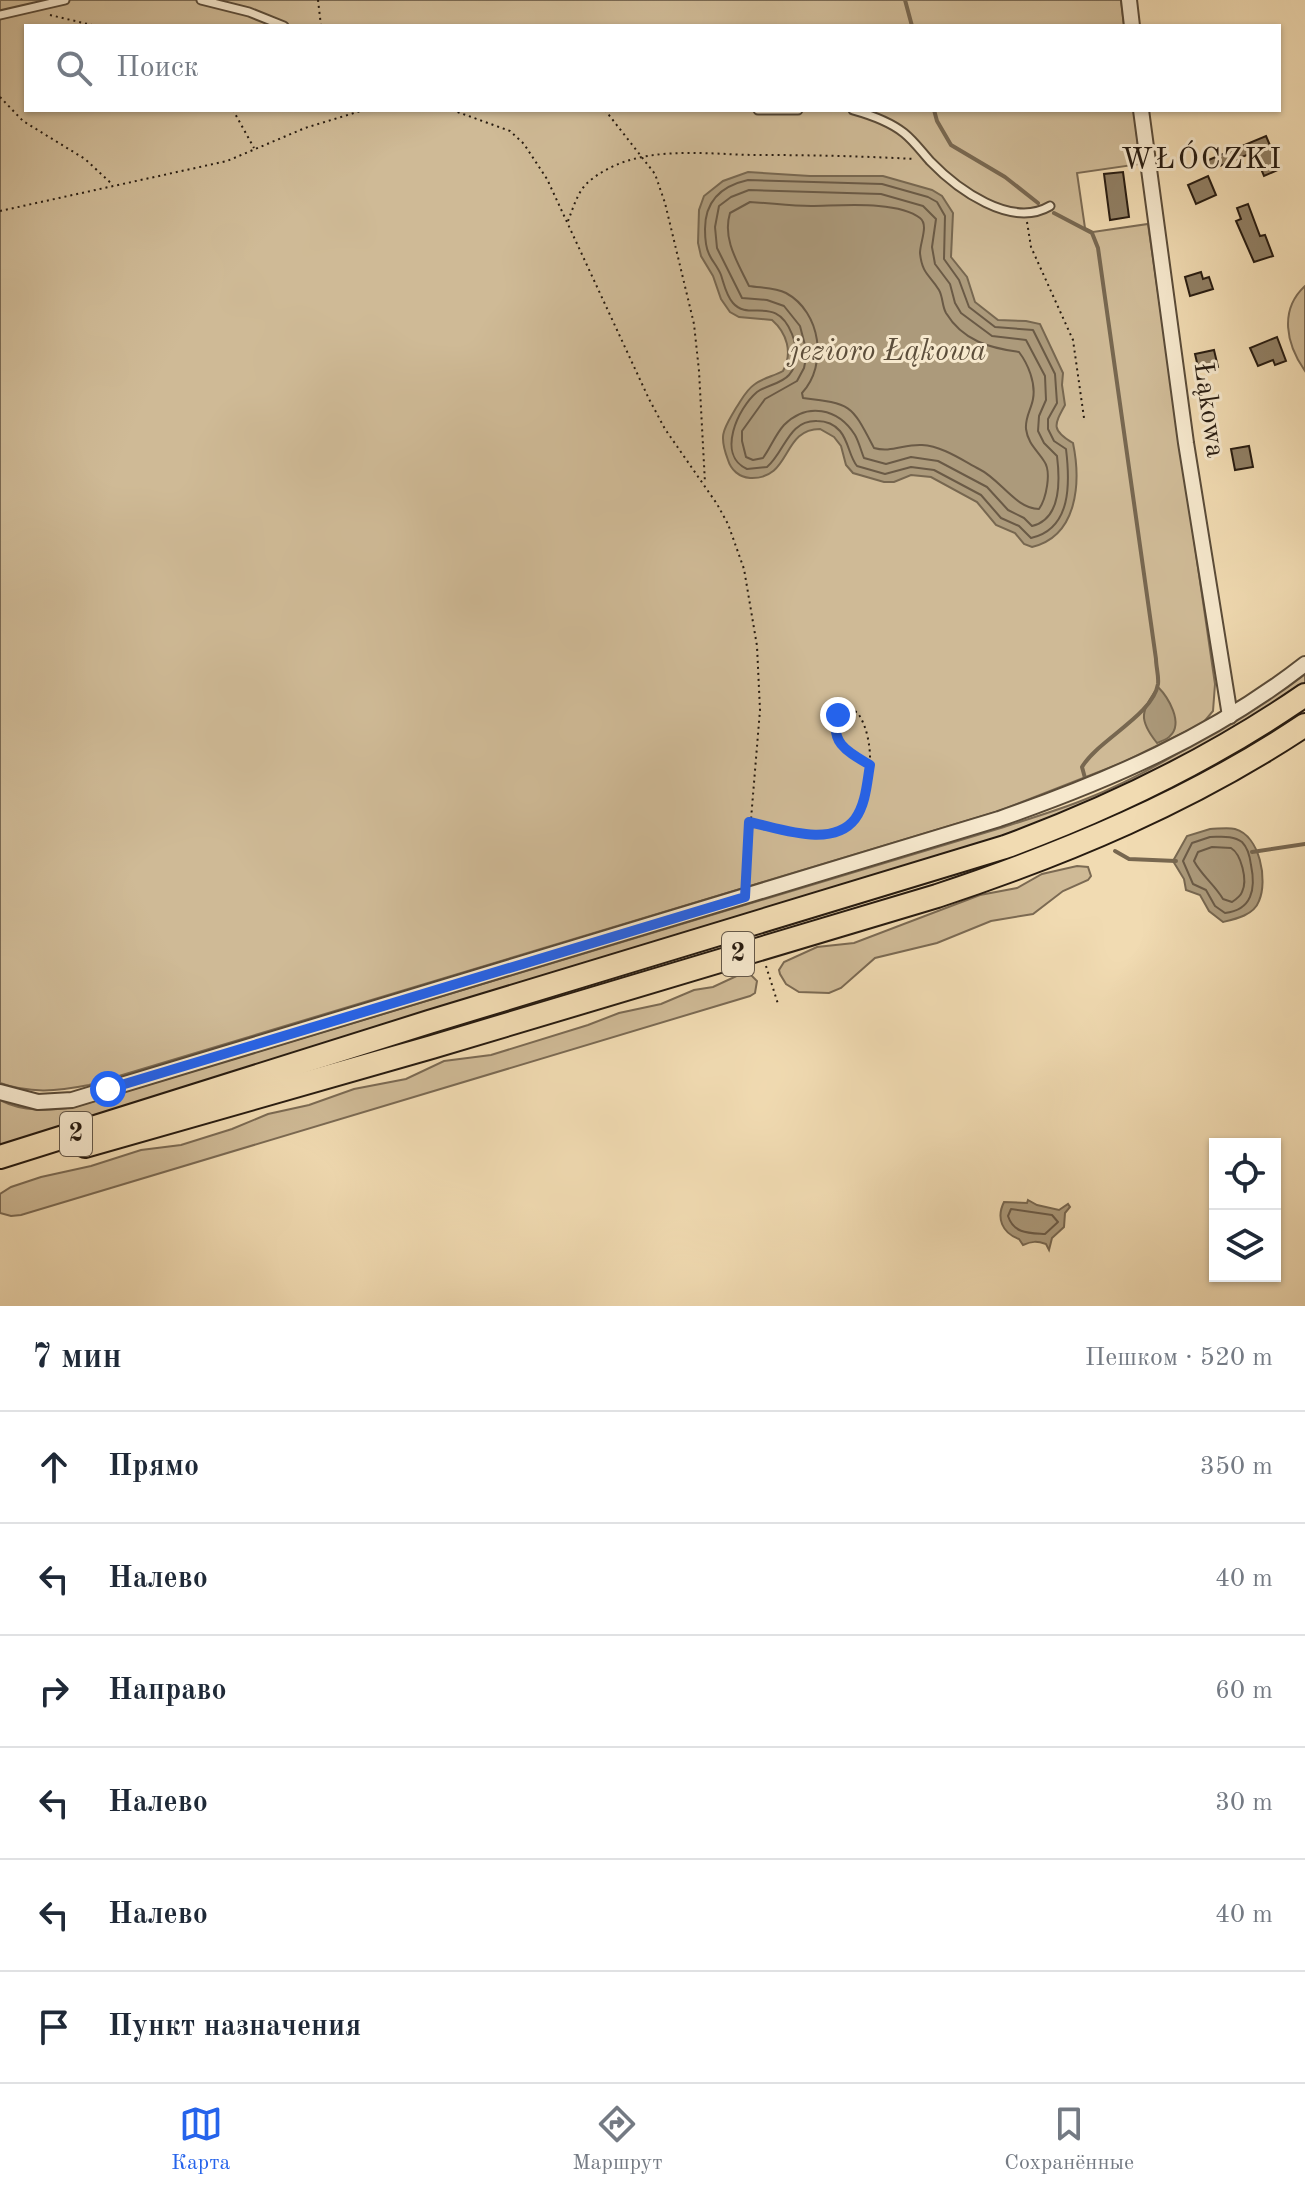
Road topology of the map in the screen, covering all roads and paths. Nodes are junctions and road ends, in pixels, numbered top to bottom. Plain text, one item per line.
1 (65, 0) edge
2 (201, 0) edge
3 (318, 0) edge
4 (1129, 0) edge
5 (26, 9) junction
6 (0, 15) edge
7 (88, 24) edge
8 (279, 24) edge
9 (321, 24) edge
10 (1132, 24) edge
11 (0, 97) edge
12 (234, 112) edge
13 (357, 112) edge
14 (458, 112) edge
15 (607, 112) edge
16 (858, 112) edge
17 (1141, 112) edge
18 (254, 149) junction
19 (644, 158) junction
20 (929, 160) junction
21 (114, 186) junction
22 (1050, 206) dead end
23 (0, 211) edge
24 (1028, 214) junction
25 (568, 222) junction
26 (1084, 418) dead end
27 (705, 484) junction
28 (1305, 664) edge
29 (1305, 695) edge
30 (1230, 716) junction
31 (1305, 725) edge
32 (870, 765) junction
33 (749, 822) junction
34 (745, 897) junction
35 (760, 947) junction
36 (778, 1004) dead end
37 (0, 1092) edge
38 (0, 1157) edge
39 (0, 1171) edge

1 - 5 lane
2 - 8 lane
3 - 9 path
4 - 10 street
5 - 6 lane
5 - 7 path
11 - 21 path
12 - 18 path
13 - 18 path
14 - 25 path
15 - 19 path
16 - 20 lane
17 - 30 street, Łąkowa
18 - 21 path
19 - 20 path
19 - 25 path
19 - 27 path
20 - 24 lane
21 - 23 path
22 - 24 lane
24 - 26 path
25 - 27 path
27 - 33 path
28 - 30 street
29 - 38 highway, 2
30 - 34 street
31 - 35 highway, 2
32 - 32 path
32 - 33 path
33 - 34 path
34 - 37 street
35 - 36 path
35 - 39 highway, 2

